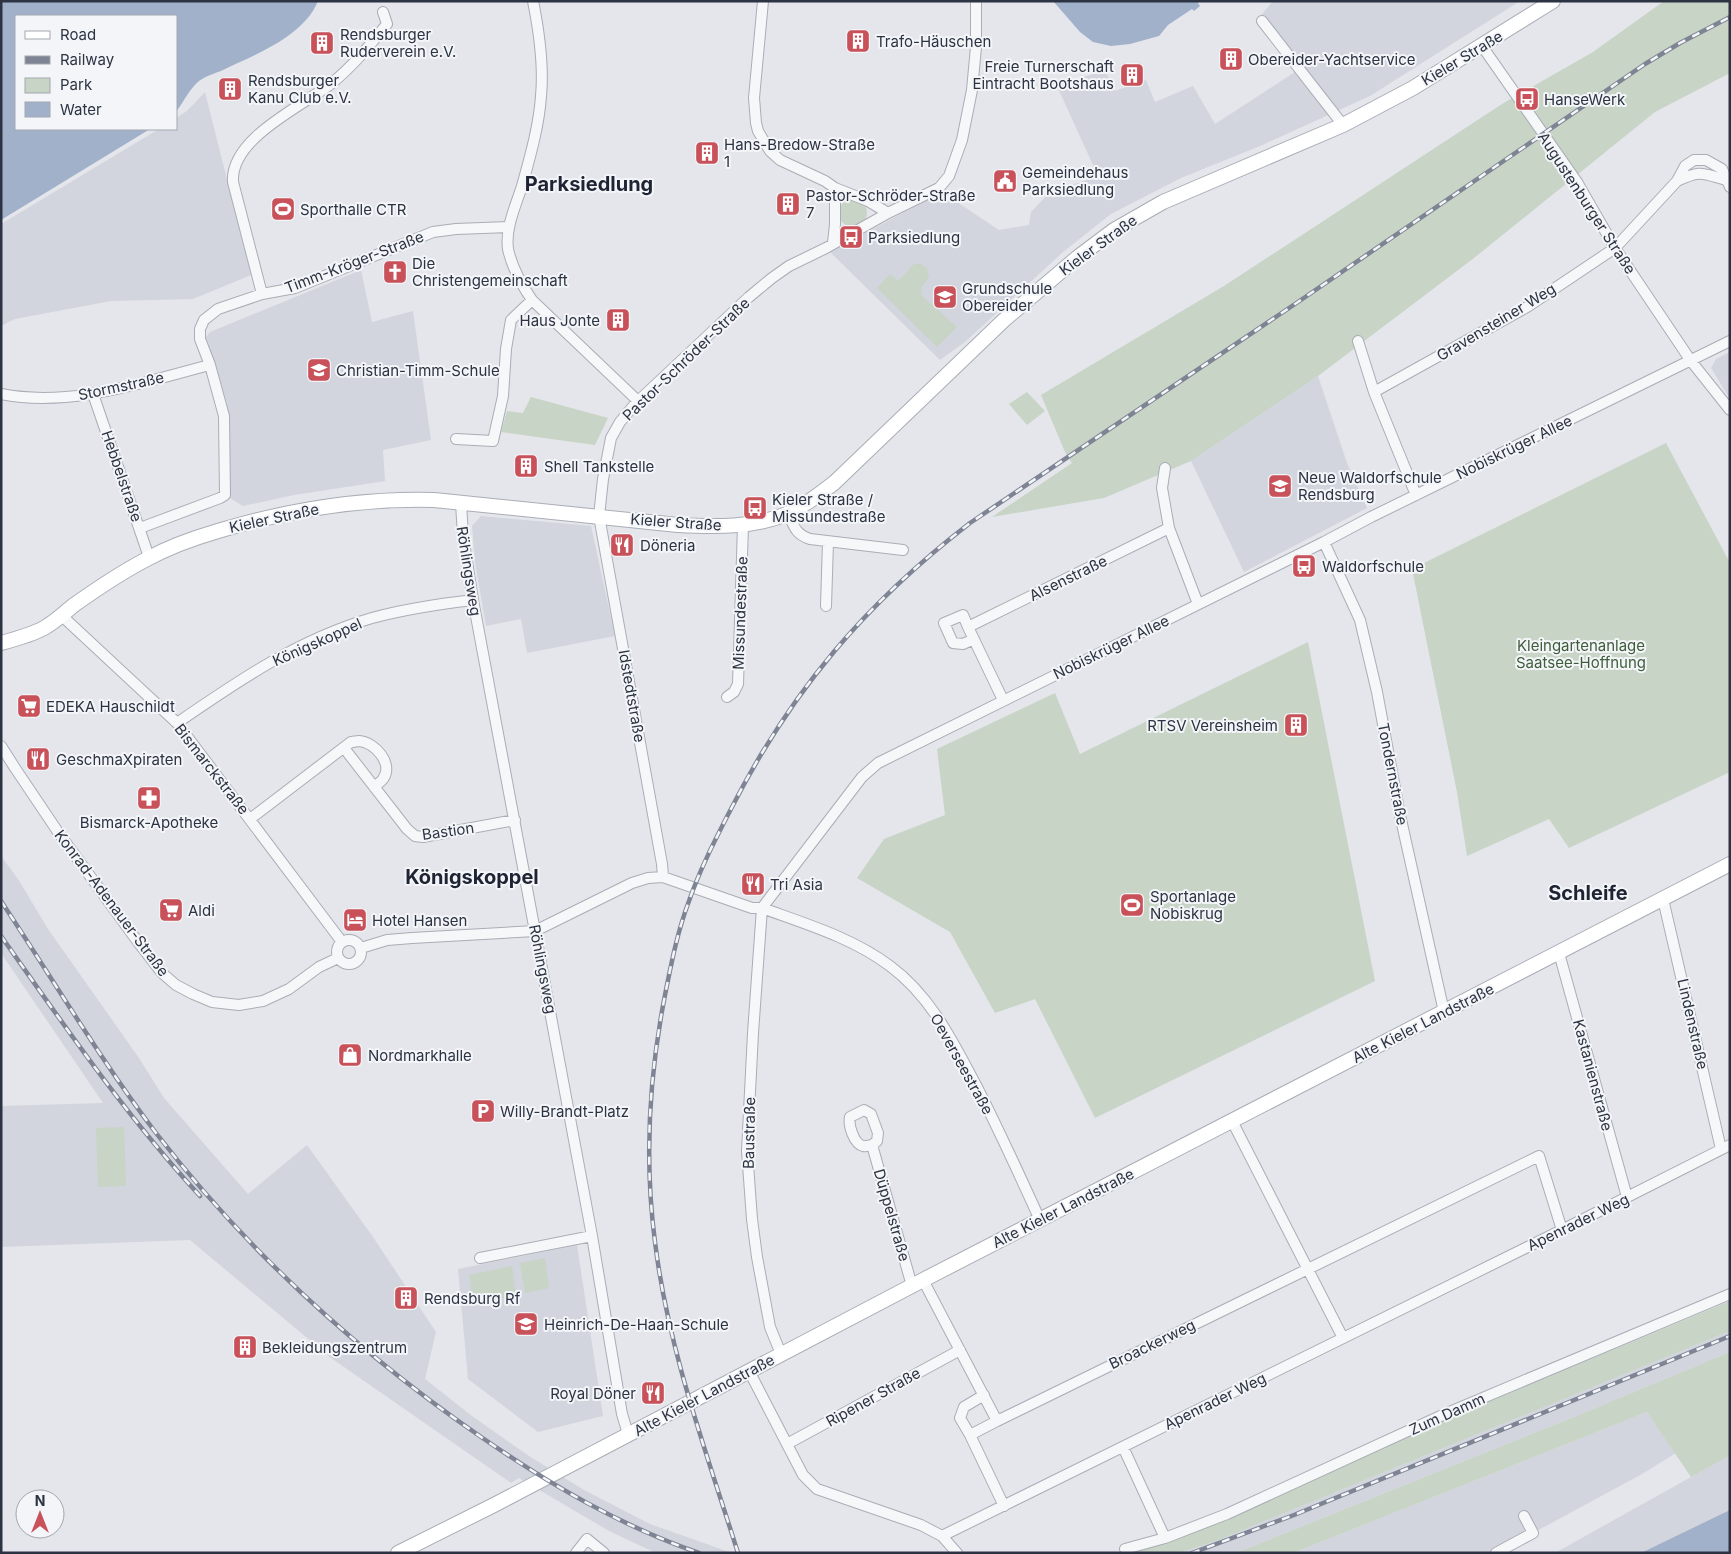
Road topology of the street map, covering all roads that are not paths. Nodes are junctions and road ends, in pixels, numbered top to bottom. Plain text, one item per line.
1 (533, 1) edge
2 (763, 1) edge
3 (976, 1) edge
4 (1553, 1) edge
5 (383, 12) dead end
6 (1262, 21) dead end
7 (1482, 46) junction
8 (1343, 125) junction
9 (1728, 184) edge
10 (835, 188) junction
11 (888, 213) junction
12 (509, 227) junction
13 (832, 243) junction
14 (1615, 248) junction
15 (262, 294) junction
16 (532, 300) junction
17 (1358, 341) dead end
18 (1730, 341) edge
19 (1691, 361) junction
20 (210, 365) junction
21 (1374, 392) junction
22 (1, 394) edge
23 (93, 394) junction
24 (638, 401) junction
25 (1730, 410) edge
26 (456, 439) dead end
27 (1165, 468) dead end
28 (1416, 495) junction
29 (461, 503) junction
30 (788, 513) junction
31 (599, 516) junction
32 (743, 524) junction
33 (140, 528) junction
34 (1168, 528) junction
35 (828, 542) junction
36 (1324, 542) junction
37 (903, 550) dead end
38 (149, 558) junction
39 (473, 600) junction
40 (1198, 604) junction
41 (826, 606) dead end
42 (61, 615) junction
43 (968, 627) junction
44 (974, 638) junction
45 (1, 643) edge
46 (727, 697) dead end
47 (1004, 700) junction
48 (177, 723) junction
49 (1, 746) edge
50 (344, 748) junction
51 (374, 787) junction
52 (250, 819) junction
53 (515, 820) junction
54 (1730, 864) edge
55 (663, 877) junction
56 (1663, 899) junction
57 (762, 908) junction
58 (535, 931) junction
59 (342, 942) junction
60 (361, 948) junction
61 (1559, 953) junction
62 (338, 958) junction
63 (1444, 1012) junction
64 (1232, 1121) junction
65 (872, 1145) dead end
66 (1726, 1147) edge
67 (1627, 1197) junction
68 (1040, 1220) junction
69 (1562, 1230) junction
70 (592, 1236) junction
71 (480, 1258) dead end
72 (1308, 1269) junction
73 (918, 1283) junction
74 (1730, 1294) edge
75 (1343, 1338) junction
76 (960, 1350) junction
77 (781, 1354) junction
78 (749, 1372) junction
79 (984, 1396) junction
80 (997, 1421) junction
81 (628, 1434) junction
82 (970, 1435) junction
83 (787, 1444) junction
84 (1123, 1447) junction
85 (1004, 1506) junction
86 (1524, 1516) dead end
87 (942, 1536) junction
88 (1165, 1538) junction
89 (1125, 1549) dead end
90 (398, 1553) edge
91 (576, 1553) edge
92 (604, 1553) edge
93 (957, 1553) edge
94 (1496, 1553) edge

1 - 12 street
2 - 10 street
3 - 11 street, Pastor-Schröder-Straße
4 - 7 main road, Kieler Straße
5 - 15 street
6 - 8 street
7 - 8 main road, Kieler Straße
7 - 14 street, Augustenburger Straße
8 - 30 main road, Kieler Straße
9 - 14 street, Gravensteiner Weg
10 - 11 street
10 - 13 street
11 - 13 street, Pastor-Schröder-Straße
12 - 15 street, Timm-Kröger-Straße
12 - 16 street
13 - 24 street, Pastor-Schröder-Straße
14 - 19 street, Augustenburger Straße
14 - 21 street, Gravensteiner Weg
15 - 20 street, Timm-Kröger-Straße
16 - 24 street
16 - 26 street
17 - 21 street
18 - 19 street, Nobiskrüger Allee
19 - 25 street, Augustenburger Straße
19 - 28 street, Nobiskrüger Allee
20 - 23 street, Stormstraße
20 - 33 street
21 - 28 street
22 - 23 street, Stormstraße
23 - 33 street, Hebbelstraße
24 - 31 street, Pastor-Schröder-Straße
27 - 34 street
28 - 36 street, Nobiskrüger Allee
29 - 31 main road, Kieler Straße
29 - 38 main road, Kieler Straße
29 - 39 street, Röhlingsweg
30 - 32 main road, Kieler Straße
30 - 35 street
31 - 32 main road, Kieler Straße
31 - 55 street, Idstedtstraße
32 - 46 street, Missundestraße
33 - 38 street, Hebbelstraße
34 - 40 street
34 - 43 street, Alsenstraße
35 - 37 street
35 - 41 street
36 - 40 street, Nobiskrüger Allee
36 - 63 street, Tondernstraße
38 - 42 main road, Kieler Straße
39 - 48 street, Königskoppel
39 - 53 street, Röhlingsweg
40 - 47 street, Nobiskrüger Allee
42 - 45 main road, Kieler Straße
42 - 48 street, Bismarckstraße
43 - 44 street
43 - 44 street
44 - 47 street
47 - 57 street, Nobiskrüger Allee
48 - 52 street, Bismarckstraße
49 - 62 street, Konrad-Adenauer-Straße
50 - 51 street, Bastion
50 - 51 street
50 - 52 street
51 - 53 street, Bastion
52 - 59 street, Bismarckstraße
53 - 58 street, Röhlingsweg
54 - 56 main road, Alte Kieler Landstraße
55 - 57 street
55 - 58 street
56 - 61 main road, Alte Kieler Landstraße
56 - 66 street, Lindenstraße
57 - 68 street, Oeverseestraße
57 - 77 street, Baustraße
58 - 60 street
58 - 70 street, Röhlingsweg
59 - 60 street
59 - 62 street
60 - 62 street
61 - 63 main road, Alte Kieler Landstraße
61 - 67 street, Kastanienstraße
63 - 64 main road, Alte Kieler Landstraße
64 - 68 main road, Alte Kieler Landstraße
64 - 72 street
65 - 73 street, Düppelstraße
66 - 67 street, Apenrader Weg
67 - 69 street, Apenrader Weg
68 - 73 main road, Alte Kieler Landstraße
69 - 72 street, Broackerweg
69 - 75 street, Apenrader Weg
70 - 71 street
70 - 81 street, Röhlingsweg
72 - 75 street
72 - 80 street, Broackerweg
73 - 76 street
73 - 77 main road, Alte Kieler Landstraße
74 - 88 street, Zum Damm
75 - 84 street, Apenrader Weg
76 - 79 street
76 - 83 street, Ripener Straße
77 - 78 main road, Alte Kieler Landstraße
78 - 81 main road, Alte Kieler Landstraße
78 - 83 street
79 - 80 street
79 - 82 street
80 - 82 street, Broackerweg
81 - 90 main road, Alte Kieler Landstraße
82 - 85 street
83 - 87 street
84 - 85 street, Apenrader Weg
84 - 88 street
85 - 87 street, Apenrader Weg
86 - 94 street
87 - 93 street
88 - 89 street, Zum Damm
91 - 92 street

